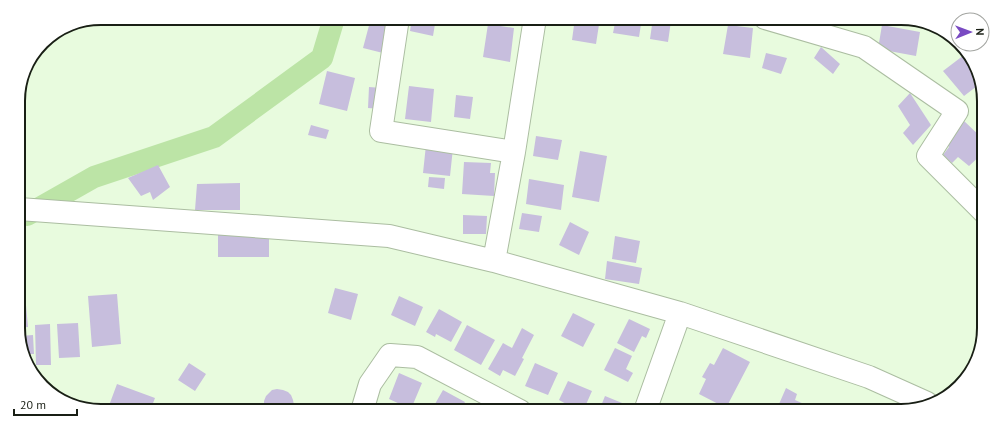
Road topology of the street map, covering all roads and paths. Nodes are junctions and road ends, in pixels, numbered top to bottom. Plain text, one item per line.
1 (397, 25) edge
2 (532, 25) edge
3 (788, 25) edge
4 (514, 152) junction
5 (977, 205) edge
6 (25, 209) edge
7 (494, 261) junction
8 (680, 313) junction
9 (923, 401) edge
10 (364, 404) edge
11 (507, 404) edge
12 (648, 404) edge

1 - 4 street
2 - 4 street
3 - 5 street
4 - 7 street
6 - 7 street
7 - 8 street
8 - 9 street
8 - 12 street
10 - 11 street

